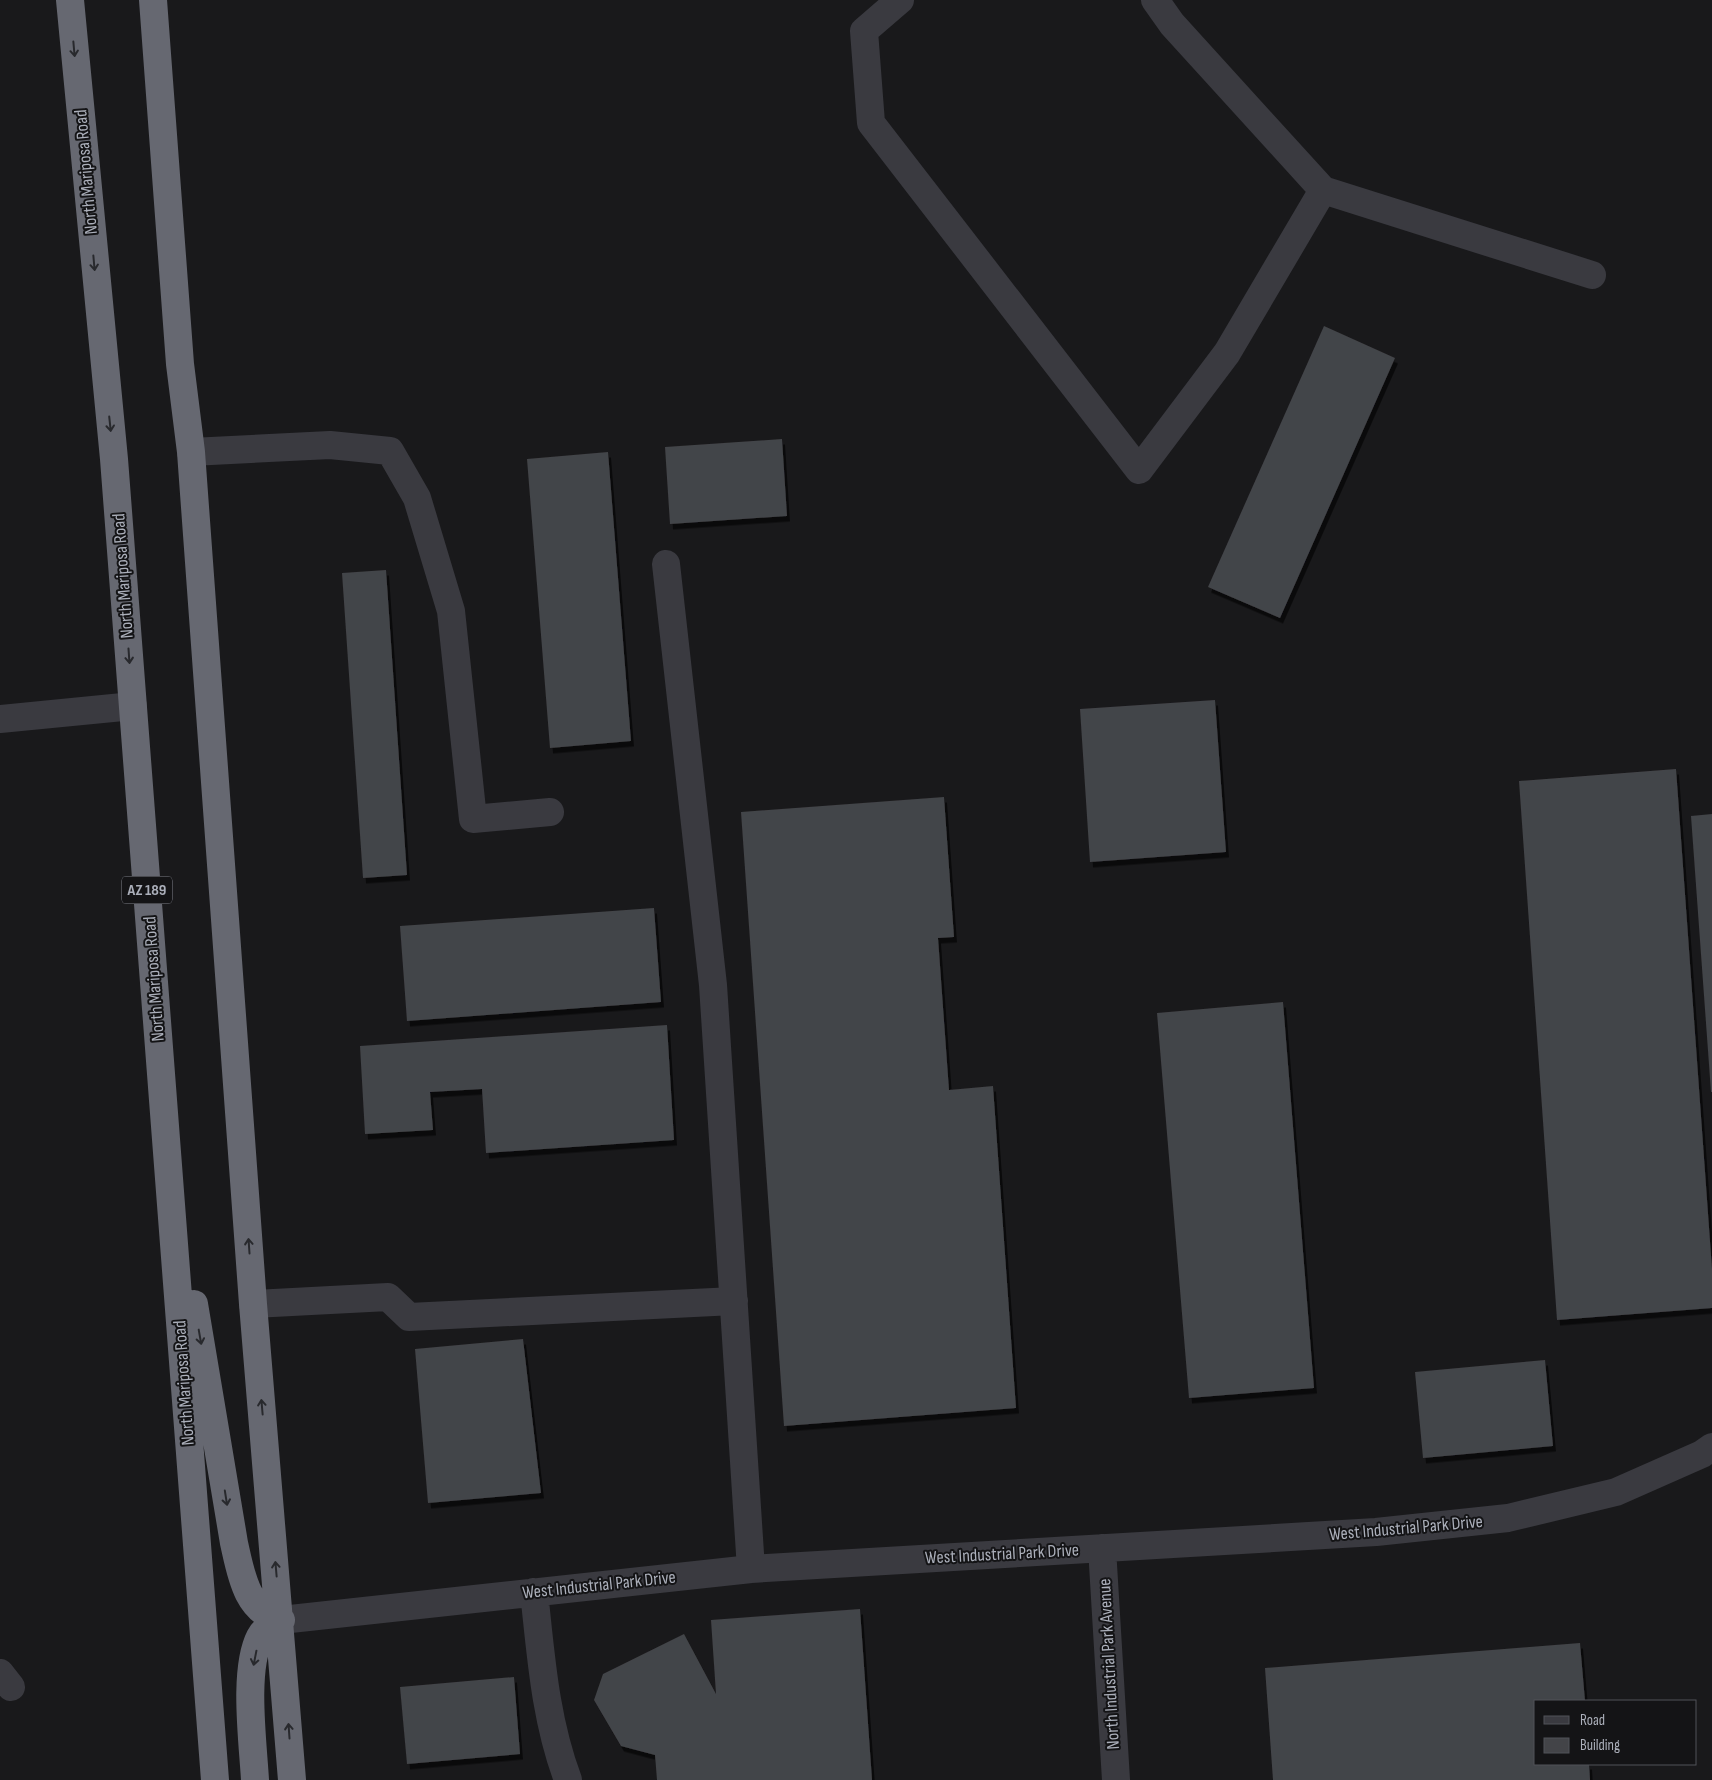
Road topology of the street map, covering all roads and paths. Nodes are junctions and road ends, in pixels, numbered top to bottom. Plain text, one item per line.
1 (70, 0) edge
2 (154, 0) edge
3 (900, 0) edge
4 (1155, 0) edge
5 (1323, 190) junction
6 (1592, 275) dead end
7 (191, 452) junction
8 (666, 564) dead end
9 (133, 706) junction
10 (0, 719) edge
11 (550, 812) dead end
12 (156, 1012) junction
13 (734, 1301) junction
14 (253, 1304) junction
15 (1712, 1447) edge
16 (1102, 1548) junction
17 (751, 1569) junction
18 (534, 1592) junction
19 (281, 1620) junction
20 (215, 1780) edge
21 (255, 1780) edge
22 (292, 1780) edge
23 (568, 1780) edge
24 (1116, 1780) edge

1 -> 9 highway, North Mariposa Road / AZ 189
2 - 7 highway
3 - 5 street
4 - 5 street
5 - 6 street
7 - 11 street
14 -> 7 highway
8 - 13 street
9 - 10 street
9 - 12 highway, North Mariposa Road / AZ 189
12 -> 19 highway
12 - 20 highway, North Mariposa Road / AZ 189
13 - 14 street
13 - 17 street
19 -> 14 highway
15 - 16 street, West Industrial Park Drive
16 - 17 street, West Industrial Park Drive
16 - 24 street, North Industrial Park Avenue
17 - 18 street, West Industrial Park Drive
18 - 19 street, West Industrial Park Drive
18 - 23 street
19 -> 21 highway
22 -> 19 highway

